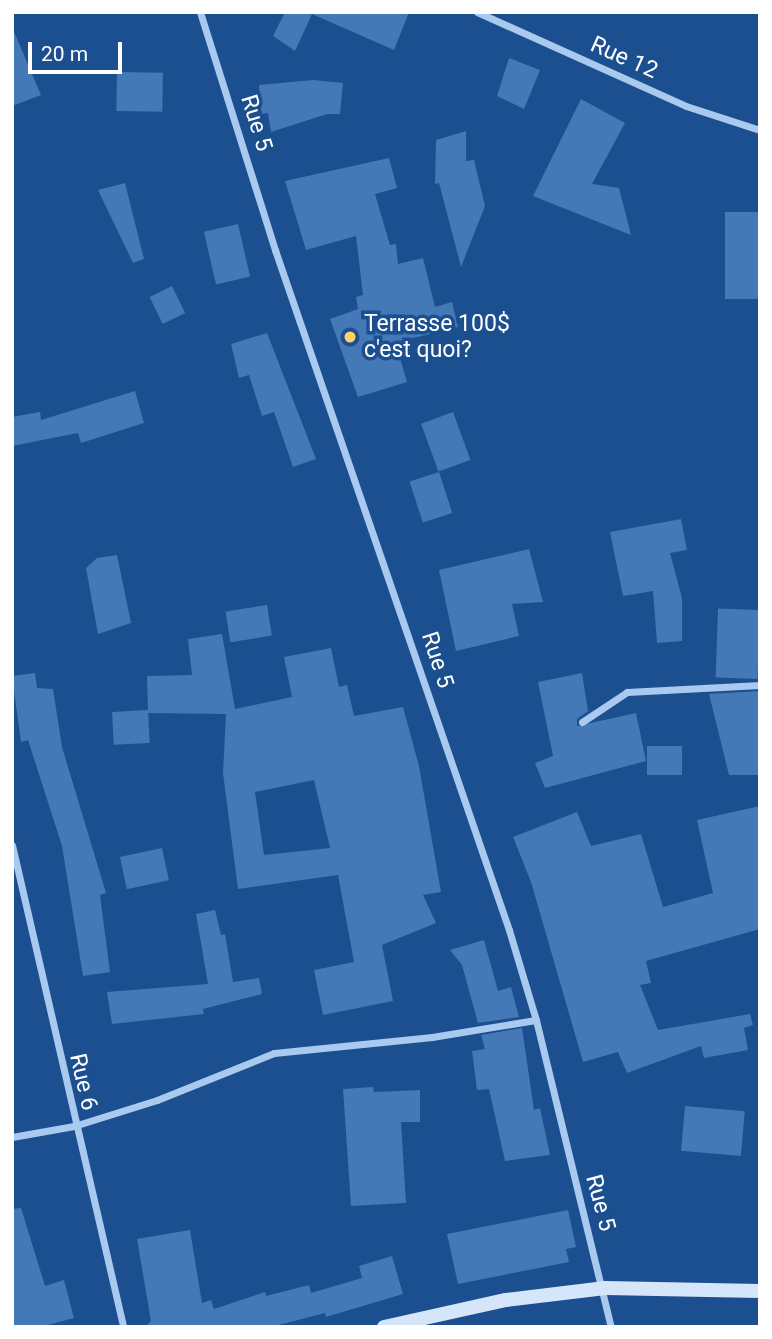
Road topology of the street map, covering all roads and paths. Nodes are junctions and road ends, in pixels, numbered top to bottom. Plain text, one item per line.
1 (200, 12) edge
2 (477, 12) edge
3 (760, 130) edge
4 (760, 685) edge
5 (582, 722) dead end
6 (12, 845) edge
7 (536, 1020) junction
8 (74, 1126) junction
9 (12, 1138) edge
10 (605, 1288) junction
11 (760, 1291) edge
12 (123, 1327) edge
13 (383, 1327) edge
14 (611, 1327) edge

1 - 7 street, Rue 5
2 - 3 street, Rue 12
4 - 5 street
6 - 8 street, Rue 6
7 - 8 street
7 - 10 street, Rue 5
8 - 9 street
8 - 12 street, Rue 6
10 - 11 main road
10 - 13 main road
10 - 14 street, Rue 5

